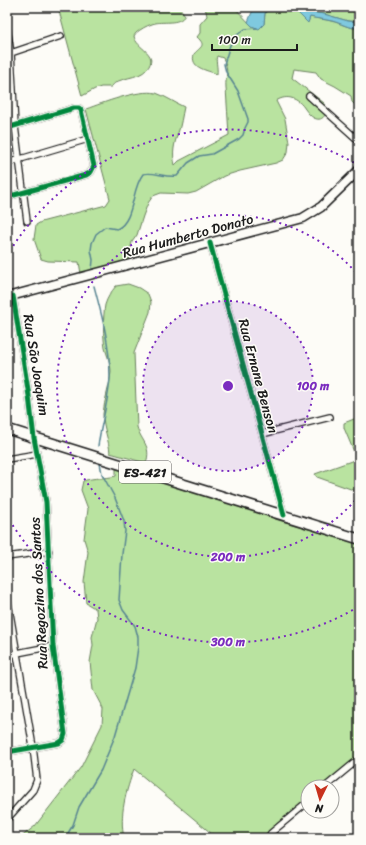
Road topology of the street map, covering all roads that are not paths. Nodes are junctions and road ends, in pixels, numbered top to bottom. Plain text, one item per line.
1 (7, 28) edge
2 (61, 36) dead end
3 (9, 54) edge
4 (10, 91) edge
5 (309, 96) dead end
6 (15, 126) junction
7 (7, 128) edge
8 (88, 139) junction
9 (359, 141) edge
10 (19, 159) junction
11 (7, 163) edge
12 (359, 170) edge
13 (23, 192) junction
14 (7, 197) edge
15 (27, 221) dead end
16 (210, 243) junction
17 (10, 296) edge
18 (330, 417) dead end
19 (7, 429) edge
20 (262, 434) junction
21 (34, 438) junction
22 (38, 454) junction
23 (7, 459) edge
24 (284, 515) junction
25 (359, 539) edge
26 (49, 551) junction
27 (7, 557) edge
28 (7, 596) edge
29 (53, 646) junction
30 (17, 653) junction
31 (7, 654) edge
32 (33, 748) junction
33 (7, 752) edge
34 (359, 759) edge
35 (335, 779) edge
36 (300, 809) edge
37 (7, 819) edge
38 (270, 835) edge

1 - 3 street
2 - 3 street
3 - 4 street
4 - 6 street
5 - 9 street
6 - 7 street
6 - 8 street
6 - 10 street
8 - 10 street
8 - 13 street
10 - 11 street
10 - 13 street
12 - 16 main road, Rua Humberto Donato
13 - 14 street
13 - 15 street
16 - 17 main road, Rua Humberto Donato
16 - 20 street, Rua Ernane Benson
17 - 21 street, Rua São Joaquim
18 - 20 street
19 - 21 main road, ES-421
20 - 24 street, Rua Ernane Benson
21 - 22 street, Rua Regozino dos Santos
21 - 24 main road, ES-421
22 - 23 street
22 - 26 street, Rua Regozino dos Santos
24 - 25 main road, ES-421
26 - 27 street
26 - 29 street, Rua Regozino dos Santos
28 - 30 street
29 - 30 street
29 - 32 street, Rua Regozino dos Santos
30 - 31 street
30 - 32 street
32 - 33 street
32 - 37 street
34 - 35 street
36 - 38 street

